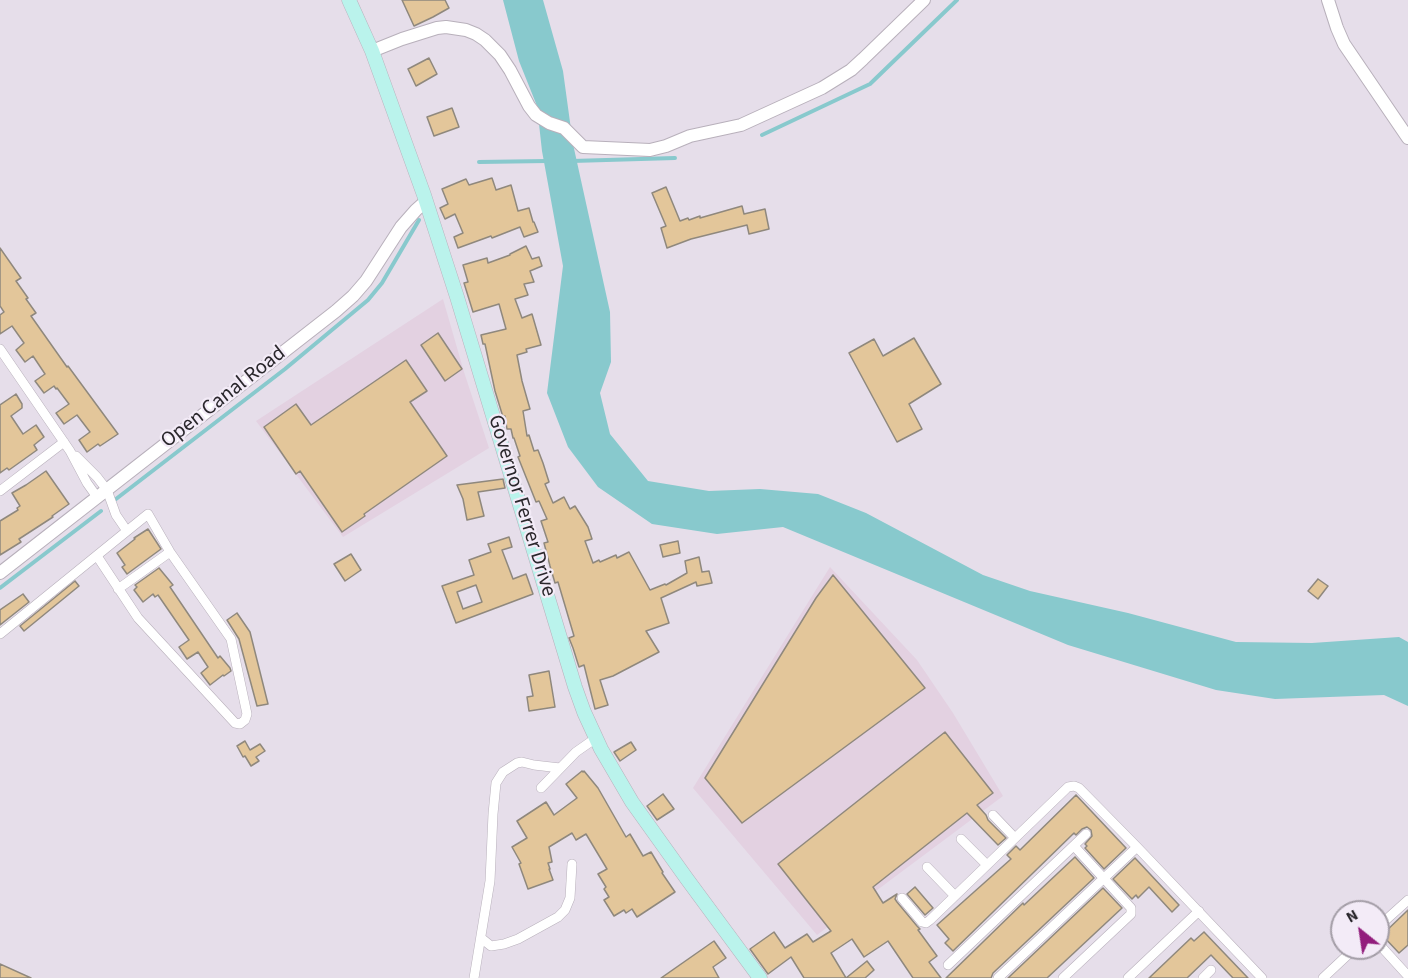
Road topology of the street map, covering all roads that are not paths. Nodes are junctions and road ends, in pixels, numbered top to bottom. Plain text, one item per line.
1 (349, 0) edge
2 (924, 0) edge
3 (1328, 0) edge
4 (372, 51) junction
5 (1408, 138) edge
6 (426, 202) junction
7 (0, 349) edge
8 (67, 447) junction
9 (0, 491) edge
10 (102, 494) junction
11 (127, 531) junction
12 (170, 552) junction
13 (97, 556) junction
14 (0, 573) edge
15 (118, 589) junction
16 (0, 634) edge
17 (596, 738) junction
18 (560, 768) junction
19 (541, 788) dead end
20 (993, 815) dead end
21 (1086, 834) dead end
22 (1015, 838) junction
23 (961, 839) dead end
24 (1074, 846) junction
25 (1137, 847) junction
26 (572, 864) dead end
27 (987, 865) junction
28 (927, 867) dead end
29 (1104, 878) junction
30 (955, 896) junction
31 (902, 898) dead end
32 (1408, 900) edge
33 (1199, 911) junction
34 (1390, 916) edge
35 (481, 938) junction
36 (1390, 953) edge
37 (1342, 960) edge
38 (948, 965) dead end
39 (1404, 965) edge
40 (1211, 970) dead end
41 (1408, 976) edge
42 (474, 978) edge
43 (760, 978) edge
44 (998, 978) edge
45 (1063, 978) edge
46 (1128, 978) edge
47 (1203, 978) edge
48 (1262, 978) edge
49 (1323, 978) edge

1 - 4 main road, Governor Ferrer Drive
2 - 4 street
3 - 5 street
4 - 6 main road, Governor Ferrer Drive
6 - 10 street, Open Canal Road
6 - 17 main road, Governor Ferrer Drive
7 - 8 street
8 - 9 street
8 - 10 street
10 - 11 street
10 - 14 street, Open Canal Road
11 - 12 street
11 - 13 street
12 - 15 street
12 - 15 street
13 - 15 street
13 - 16 street
17 - 18 street
17 - 43 main road, Governor Ferrer Drive
18 - 19 street
18 - 35 street
20 - 22 street
21 - 24 street
22 - 25 street
22 - 27 street
23 - 27 street
24 - 29 street
24 - 38 street
25 - 29 street
25 - 33 street
26 - 35 street
27 - 30 street
28 - 30 street
29 - 44 street
29 - 45 street
30 - 31 street
32 - 34 street
33 - 46 street
33 - 48 street
35 - 42 street
36 - 39 street
37 - 49 street
39 - 41 street
40 - 47 street

